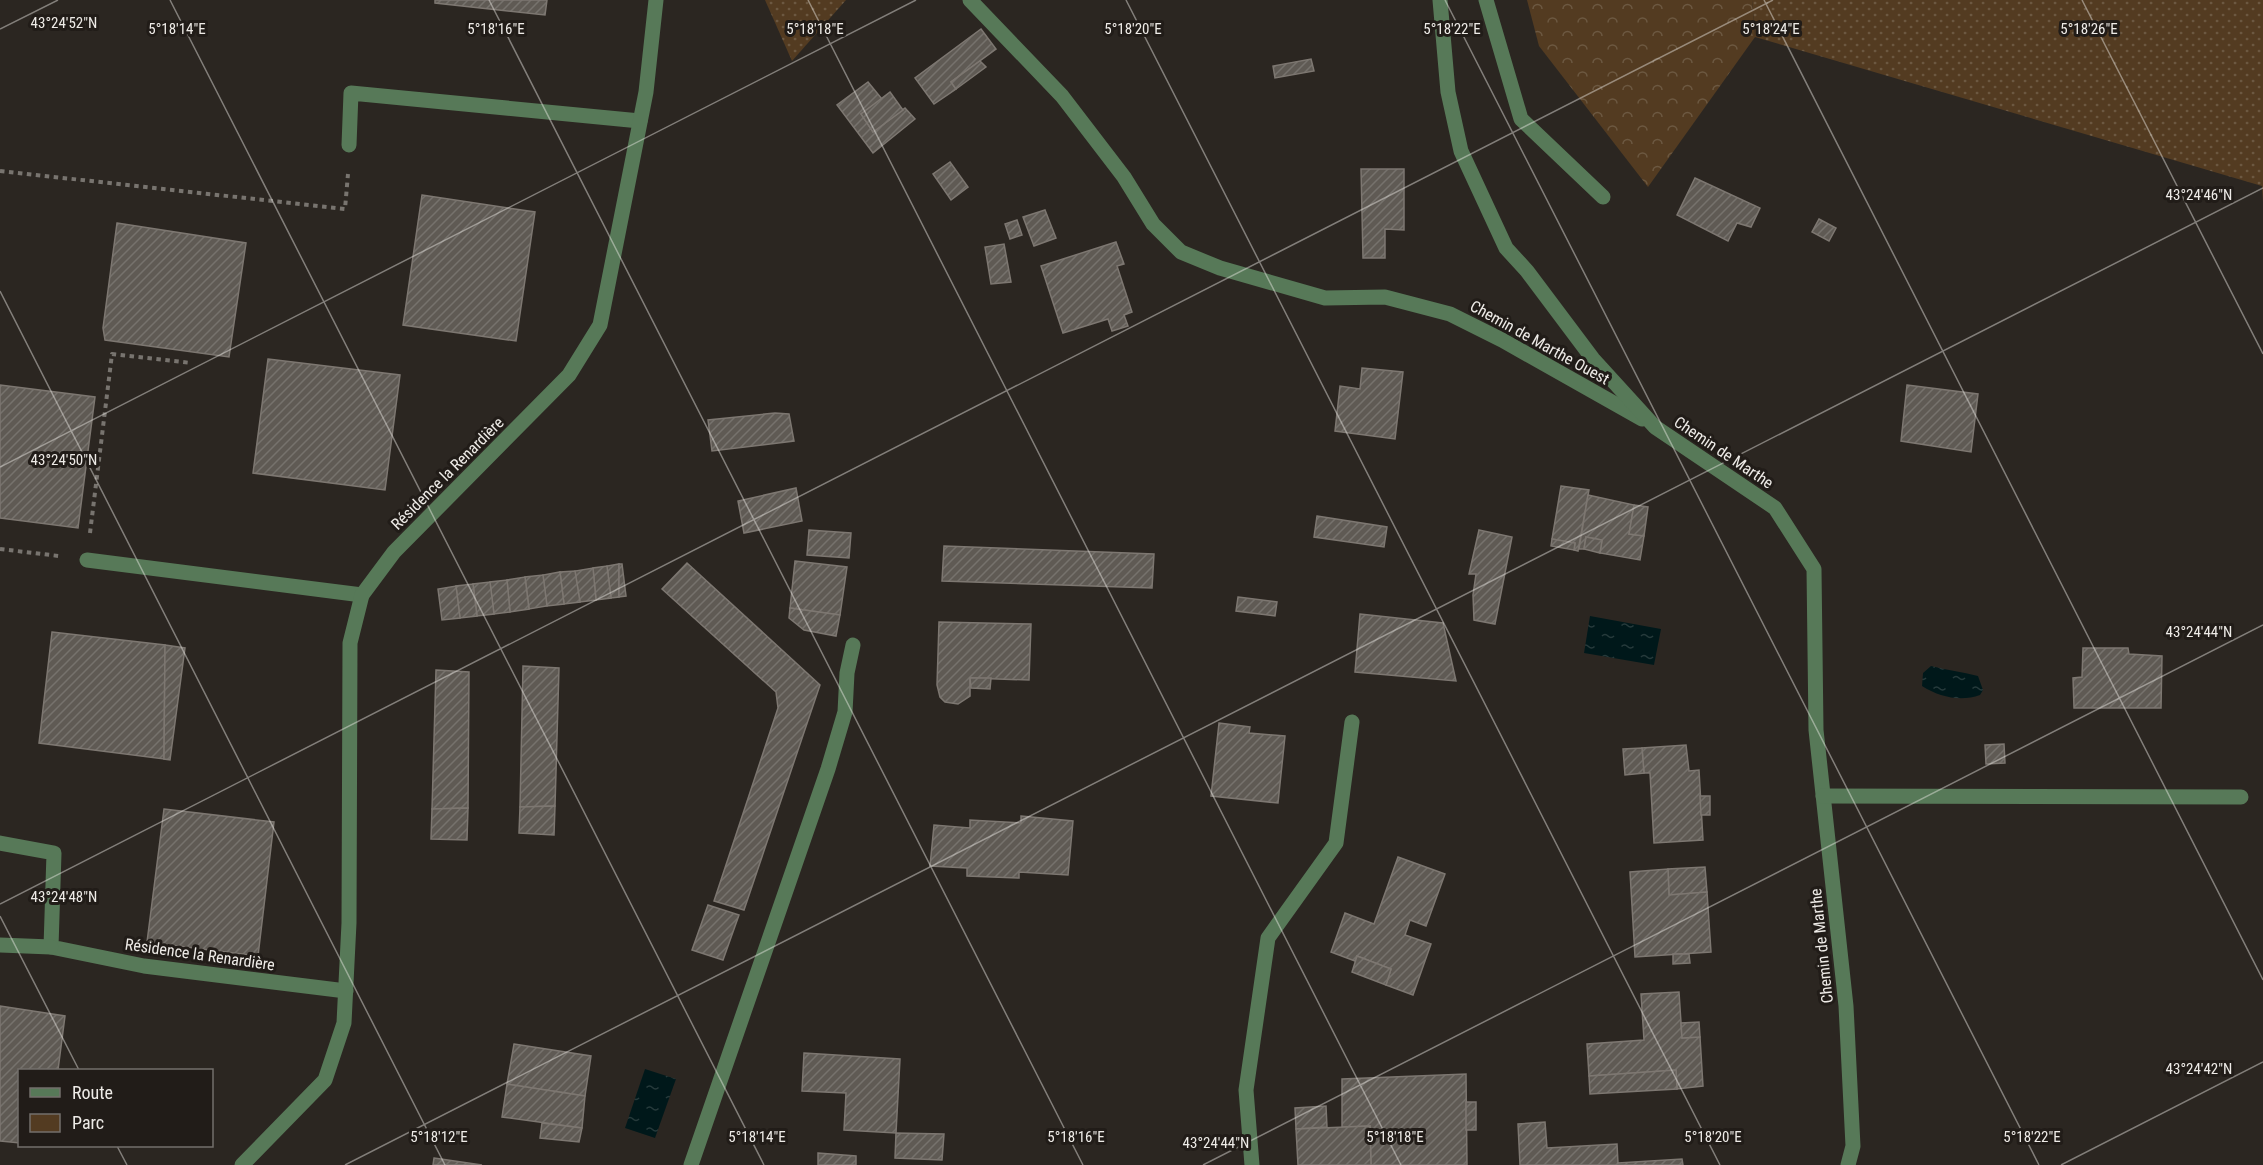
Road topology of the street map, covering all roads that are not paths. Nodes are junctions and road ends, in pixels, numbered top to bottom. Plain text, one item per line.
1 (656, 0) edge
2 (970, 0) edge
3 (1440, 0) edge
4 (1486, 0) edge
5 (640, 121) junction
6 (349, 145) road end
7 (1603, 197) dead end
8 (1655, 427) junction
9 (87, 560) road end
10 (362, 595) junction
11 (853, 645) dead end
12 (1352, 723) dead end
13 (1823, 796) junction
14 (2241, 797) dead end
15 (0, 843) edge
16 (0, 945) edge
17 (51, 946) junction
18 (346, 991) junction
19 (242, 1165) edge
20 (692, 1165) edge
21 (1252, 1165) edge
22 (1848, 1165) edge

1 - 5 street, Résidence la Renardière
2 - 8 street, Chemin de Marthe Ouest
3 - 8 street, Chemin de Marthe
4 - 7 street
5 - 6 street
5 - 10 street, Résidence la Renardière
8 - 13 street, Chemin de Marthe
9 - 10 street
10 - 18 street, Résidence la Renardière
11 - 20 street
12 - 21 street
13 - 14 street
13 - 22 street, Chemin de Marthe
15 - 17 street
16 - 17 street, Résidence la Renardière
17 - 18 street, Résidence la Renardière
18 - 19 street, Résidence la Renardière

